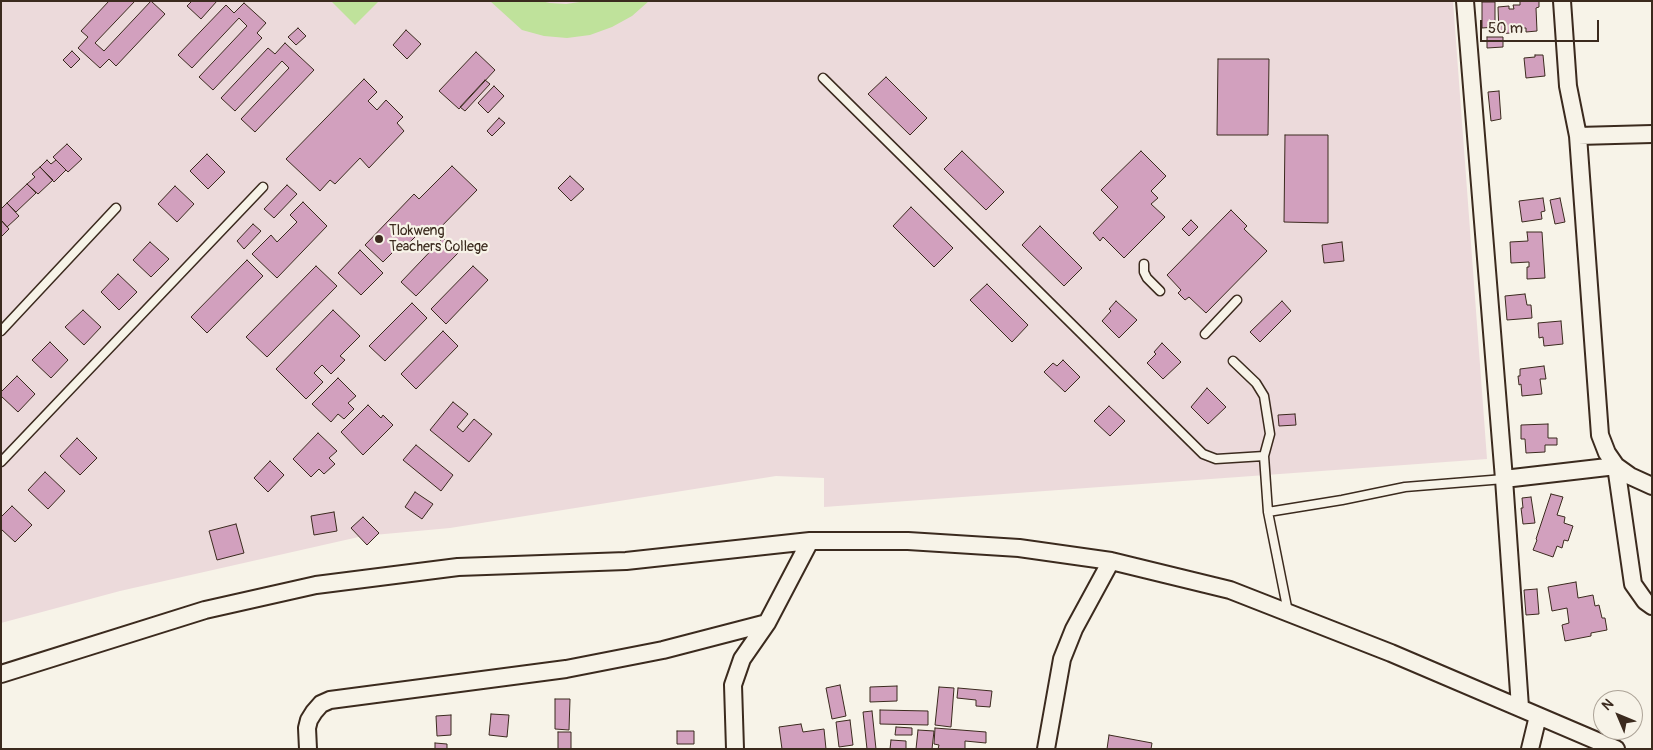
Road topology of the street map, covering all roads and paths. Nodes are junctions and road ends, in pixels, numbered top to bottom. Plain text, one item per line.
1 (1465, 1) edge
2 (1562, 1) edge
3 (822, 78) dead end
4 (1652, 134) edge
5 (1578, 136) junction
6 (263, 186) dead end
7 (116, 208) dead end
8 (1144, 264) dead end
9 (1160, 291) dead end
10 (1237, 300) dead end
11 (1, 331) edge
12 (1205, 334) dead end
13 (1232, 361) dead end
14 (1264, 456) junction
15 (1, 462) edge
16 (1616, 466) junction
17 (1504, 479) junction
18 (1652, 486) edge
19 (1268, 512) junction
20 (810, 541) junction
21 (1111, 561) junction
22 (1652, 606) edge
23 (1288, 612) junction
24 (767, 623) junction
25 (1, 674) edge
26 (1520, 707) junction
27 (1538, 716) junction
28 (308, 749) edge
29 (735, 749) edge
30 (1046, 749) edge
31 (1530, 749) edge
32 (1616, 749) edge

1 - 17 street
2 - 5 street
3 - 14 lane
4 - 5 street
5 - 16 street
6 - 15 lane
7 - 11 lane
8 - 9 lane
10 - 12 lane
13 - 14 lane
14 - 19 lane
16 - 17 street
16 - 18 street
16 - 22 street
17 - 19 lane
17 - 26 street
19 - 23 lane
20 - 21 street
20 - 24 street
20 - 25 street
21 - 23 street
21 - 30 street
23 - 26 street
24 - 28 street
24 - 29 street
26 - 27 street
27 - 31 street
27 - 32 street

